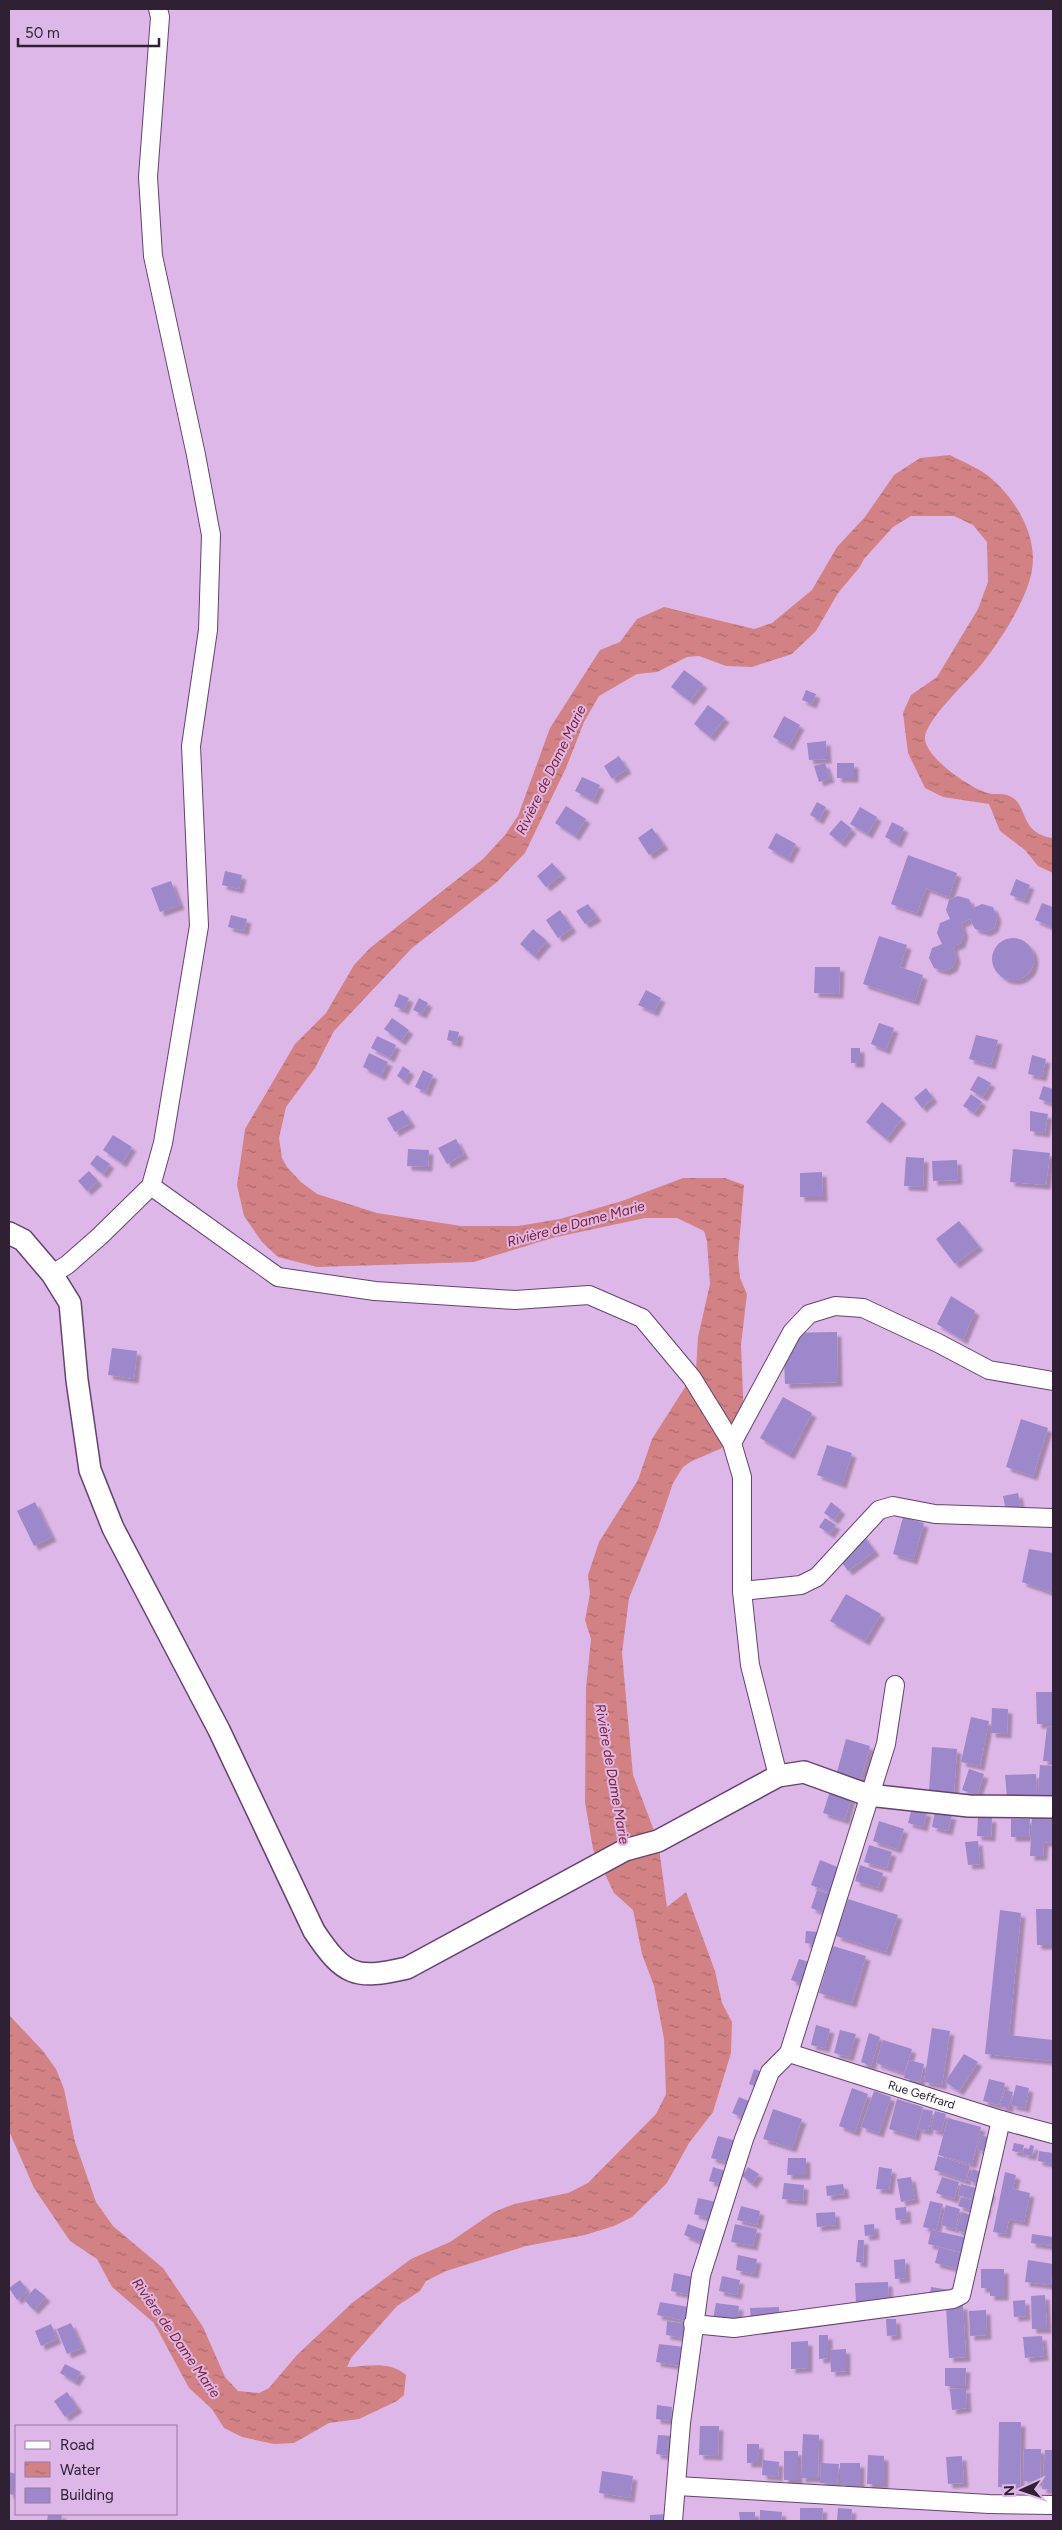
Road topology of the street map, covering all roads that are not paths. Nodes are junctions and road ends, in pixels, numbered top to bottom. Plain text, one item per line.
1 (158, 9) edge
2 (151, 1186) junction
3 (9, 1233) edge
4 (52, 1274) junction
5 (1053, 1381) edge
6 (732, 1443) junction
7 (1053, 1518) edge
8 (742, 1591) junction
9 (895, 1685) dead end
10 (778, 1776) junction
11 (868, 1795) junction
12 (1053, 1807) edge
13 (789, 2053) junction
14 (1001, 2120) junction
15 (1053, 2134) edge
16 (693, 2324) junction
17 (677, 2486) junction
18 (1053, 2505) edge
19 (673, 2521) edge

1 - 2 street
2 - 4 street
2 - 6 street
3 - 4 street
4 - 10 street
5 - 6 street
6 - 8 street
7 - 8 street
8 - 10 street
9 - 11 street
10 - 11 street
11 - 12 street
11 - 13 street
13 - 14 street, Rue Geffrard
13 - 16 street
14 - 15 street, Rue Geffrard
14 - 16 street
16 - 17 street
17 - 18 street
17 - 19 street

